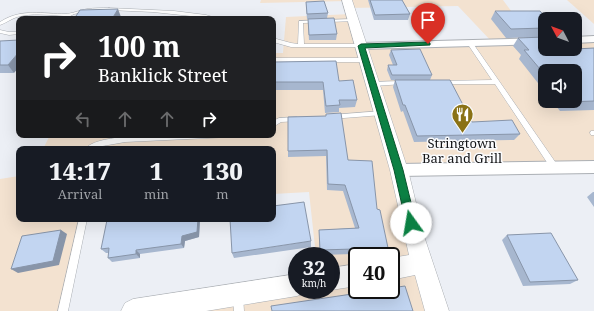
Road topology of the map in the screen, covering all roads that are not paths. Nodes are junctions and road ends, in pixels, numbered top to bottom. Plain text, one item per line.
1 (347, 0) edge
2 (56, 16) edge
3 (66, 16) edge
4 (206, 16) edge
5 (353, 20) junction
6 (0, 24) edge
7 (0, 31) edge
8 (16, 33) edge
9 (594, 39) edge
10 (582, 40) edge
11 (276, 41) edge
12 (538, 41) edge
13 (470, 43) junction
14 (301, 45) junction
15 (363, 53) junction
16 (276, 60) edge
17 (496, 82) junction
18 (411, 83) edge
19 (434, 83) edge
20 (372, 84) junction
21 (382, 113) junction
22 (326, 117) edge
23 (303, 118) edge
24 (276, 122) edge
25 (151, 138) edge
26 (93, 146) edge
27 (594, 167) edge
28 (555, 168) junction
29 (399, 170) junction
30 (82, 222) edge
31 (422, 263) junction
32 (400, 267) edge
33 (288, 288) edge
34 (238, 303) edge
35 (63, 311) edge
36 (133, 311) edge
37 (437, 311) edge

1 - 5 street
2 - 6 lane
3 - 4 lane
5 - 14 lane
5 - 15 street
7 - 8 lane
9 - 10 street
11 - 14 lane
12 - 13 street
13 - 15 street
13 - 17 lane
14 - 15 lane
15 - 16 lane
15 - 20 street
17 - 19 lane
17 - 28 lane
18 - 20 lane
20 - 21 street
21 - 22 lane
21 - 29 street
23 - 24 lane
25 - 26 lane
27 - 28 street
28 - 29 street
29 - 31 street
30 - 35 lane
31 - 32 street
31 - 37 street
33 - 34 street
34 - 36 street

